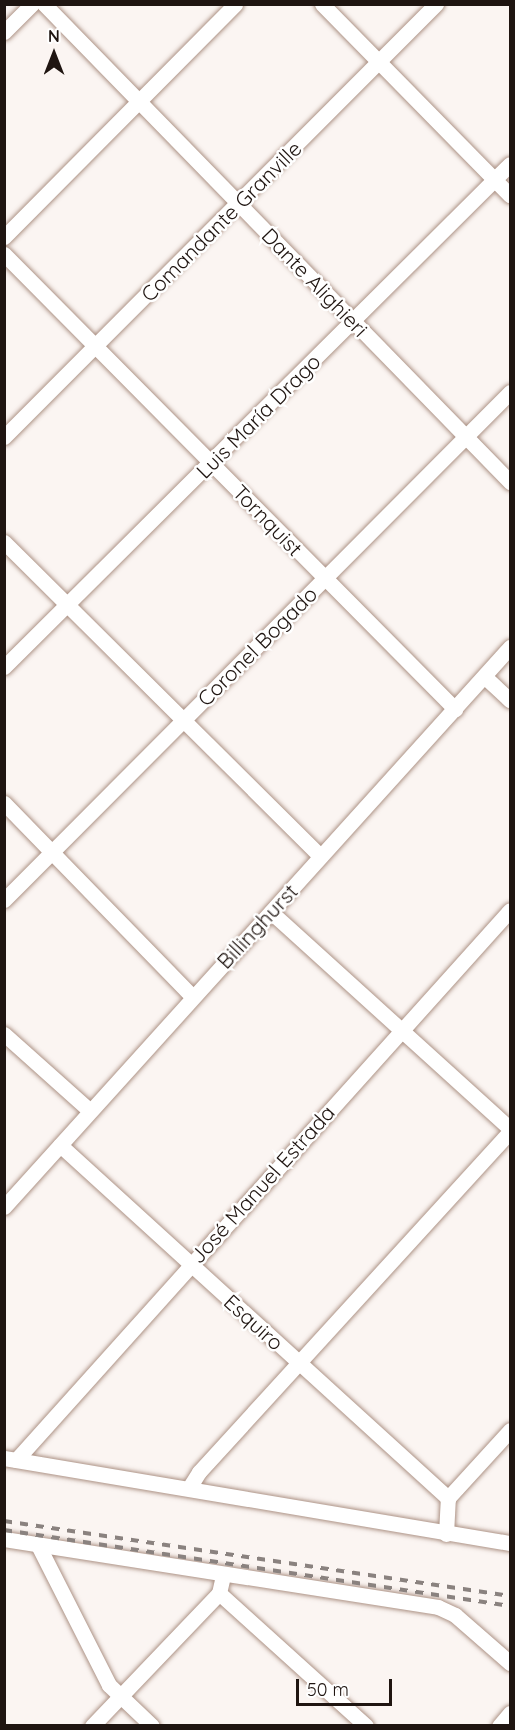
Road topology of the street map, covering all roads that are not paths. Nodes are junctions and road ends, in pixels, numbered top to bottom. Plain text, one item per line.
1 (32, 4) edge
2 (45, 4) edge
3 (235, 4) edge
4 (322, 4) edge
5 (436, 4) edge
6 (4, 32) edge
7 (379, 63) junction
8 (139, 101) junction
9 (510, 164) edge
10 (495, 180) junction
11 (510, 195) edge
12 (239, 204) junction
13 (4, 237) edge
14 (4, 254) edge
15 (353, 321) junction
16 (96, 344) junction
17 (510, 392) edge
18 (466, 435) junction
19 (4, 437) edge
20 (211, 461) junction
21 (510, 482) edge
22 (4, 542) edge
23 (325, 579) junction
24 (67, 604) junction
25 (510, 647) edge
26 (4, 667) edge
27 (485, 677) junction
28 (510, 700) edge
29 (455, 709) junction
30 (182, 720) junction
31 (4, 803) edge
32 (51, 851) junction
33 (320, 856) junction
34 (4, 900) edge
35 (510, 910) edge
36 (271, 912) junction
37 (192, 996) junction
38 (403, 1030) junction
39 (4, 1034) edge
40 (90, 1111) junction
41 (510, 1130) edge
42 (60, 1146) junction
43 (4, 1207) edge
44 (189, 1264) junction
45 (298, 1363) junction
46 (510, 1430) edge
47 (10, 1459) edge
48 (189, 1488) junction
49 (448, 1498) junction
50 (446, 1534) junction
51 (4, 1539) edge
52 (510, 1543) edge
53 (38, 1545) junction
54 (223, 1575) junction
55 (219, 1593) junction
56 (510, 1662) edge
57 (120, 1696) junction
58 (510, 1713) edge
59 (92, 1725) edge
60 (152, 1725) edge
61 (366, 1725) edge
62 (499, 1725) edge

1 - 6 street
2 - 8 street, Dante Alighieri
3 - 8 street
4 - 7 street
5 - 7 street, Comandante Granville
7 - 10 street
7 - 12 street, Comandante Granville
8 - 12 street, Dante Alighieri
8 - 13 street
9 - 10 street, Luis María Drago
10 - 11 street
10 - 15 street, Luis María Drago
12 - 15 street, Dante Alighieri
12 - 16 street, Comandante Granville
14 - 16 street, Tornquist
15 - 18 street, Dante Alighieri
15 - 20 street, Luis María Drago
16 - 19 street, Comandante Granville
16 - 20 street, Tornquist
17 - 18 street, Coronel Bogado
18 - 21 street, Dante Alighieri
18 - 23 street, Coronel Bogado
20 - 23 street, Tornquist
20 - 24 street, Luis María Drago
22 - 24 street
23 - 29 street, Tornquist
23 - 30 street, Coronel Bogado
24 - 26 street, Luis María Drago
24 - 30 street
25 - 27 street, Billinghurst
27 - 28 street
27 - 29 street, Billinghurst
29 - 33 street, Billinghurst
30 - 32 street, Coronel Bogado
30 - 33 street
31 - 32 street
32 - 34 street, Coronel Bogado
32 - 37 street
33 - 36 street, Billinghurst
35 - 38 street, José Manuel Estrada
36 - 37 street, Billinghurst
36 - 38 street
37 - 40 street, Billinghurst
38 - 41 street
38 - 44 street, José Manuel Estrada
39 - 40 street
40 - 42 street, Billinghurst
41 - 45 street
42 - 43 street, Billinghurst
42 - 44 street, Esquiro
44 - 45 street, Esquiro
44 - 47 street, José Manuel Estrada
45 - 48 street
45 - 49 street, Esquiro
46 - 49 street
47 - 48 street
48 - 50 street
49 - 50 street
50 - 52 street
51 - 53 street
53 - 54 street
53 - 57 street
54 - 55 street
54 - 56 street
55 - 57 street
55 - 61 street
57 - 59 street
57 - 60 street
58 - 62 street

